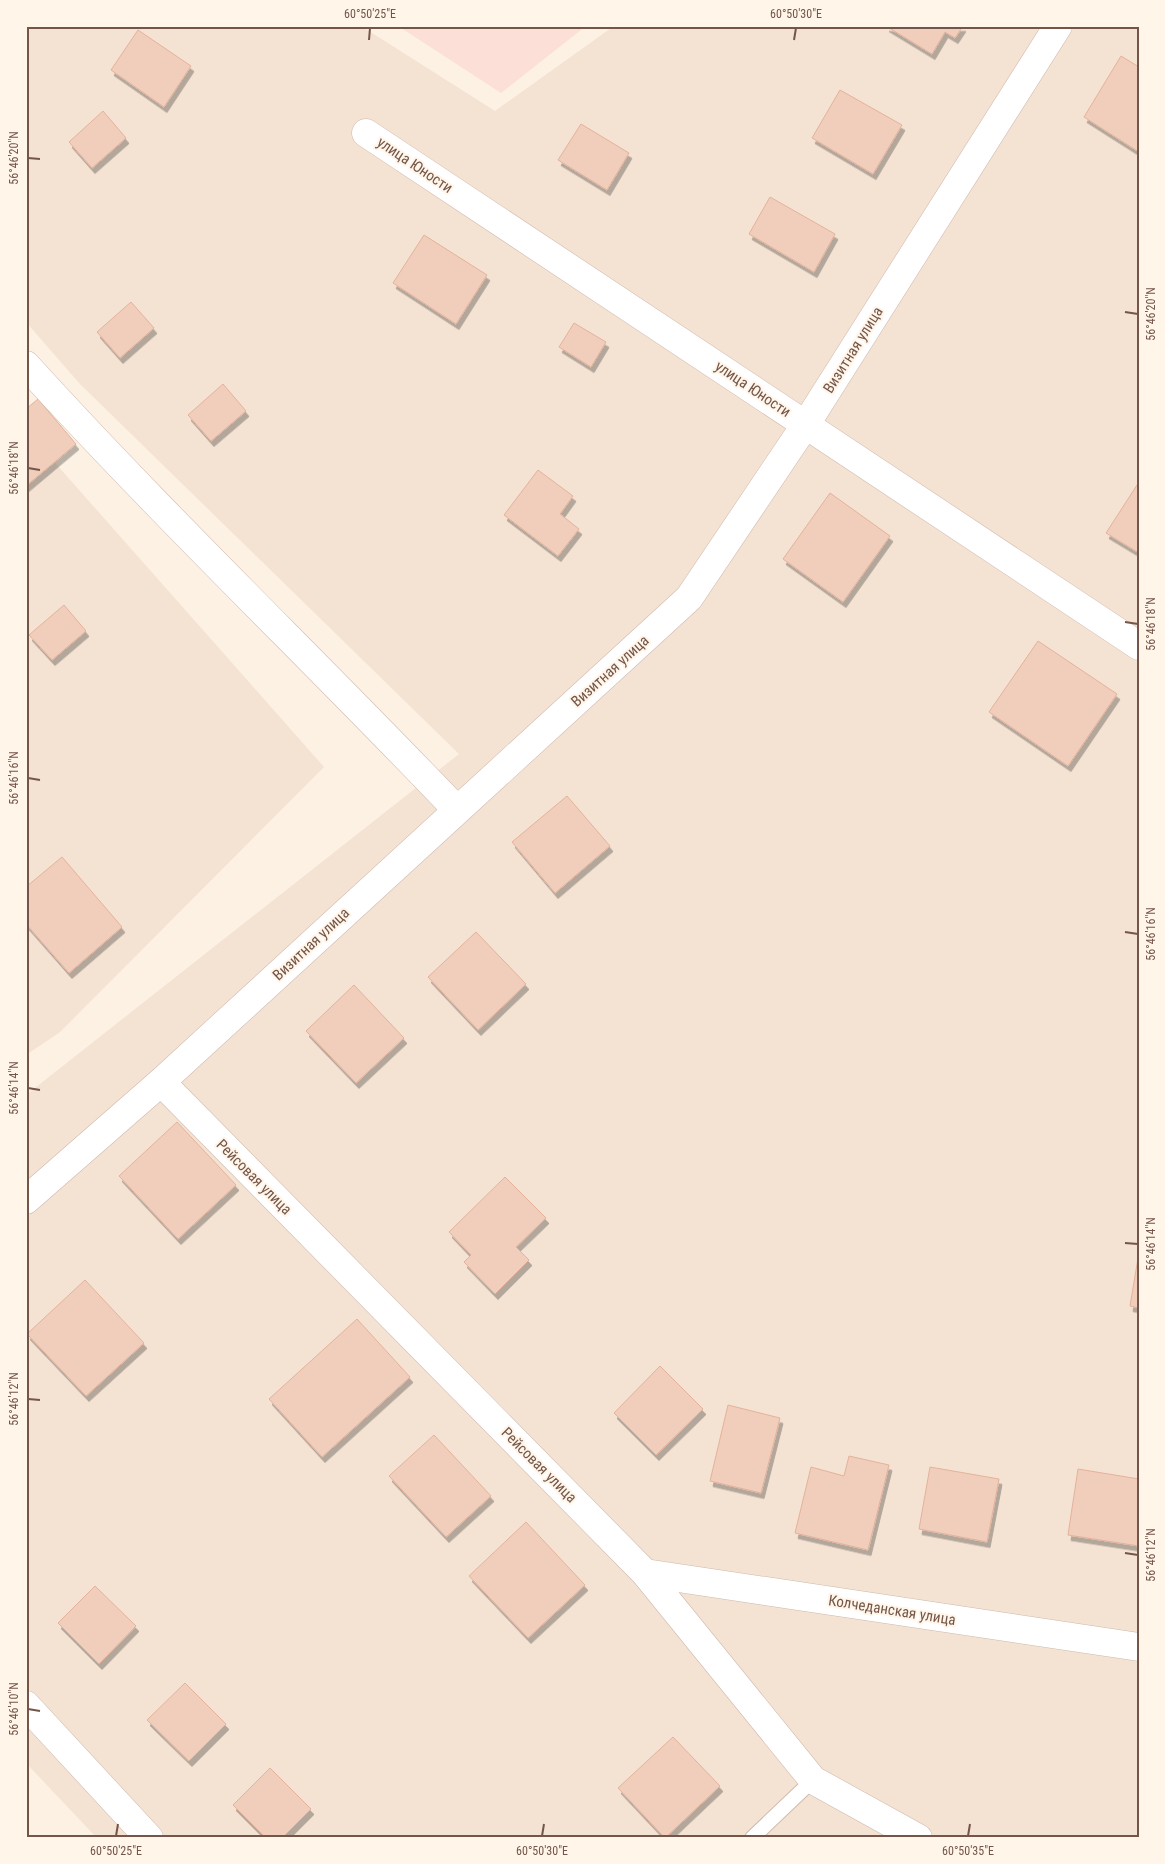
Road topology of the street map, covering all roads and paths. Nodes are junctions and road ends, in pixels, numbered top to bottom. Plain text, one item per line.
1 (1058, 26) edge
2 (366, 133) dead end
3 (26, 366) edge
4 (806, 424) junction
5 (1139, 646) edge
6 (457, 810) junction
7 (160, 1082) junction
8 (26, 1200) edge
9 (645, 1573) junction
10 (1139, 1647) edge
11 (26, 1705) edge
12 (813, 1780) junction
13 (149, 1838) edge
14 (752, 1838) edge
15 (918, 1838) edge

1 - 4 street, Визитная улица
2 - 4 street, улица Юности
3 - 6 street
4 - 5 street, улица Юности
4 - 6 street, Визитная улица
6 - 7 street, Визитная улица
7 - 8 street, Визитная улица
7 - 9 street, Рейсовая улица
9 - 10 street, Колчеданская улица
9 - 12 street, Рейсовая улица
11 - 13 street
12 - 14 lane
12 - 15 street, Рейсовая улица

